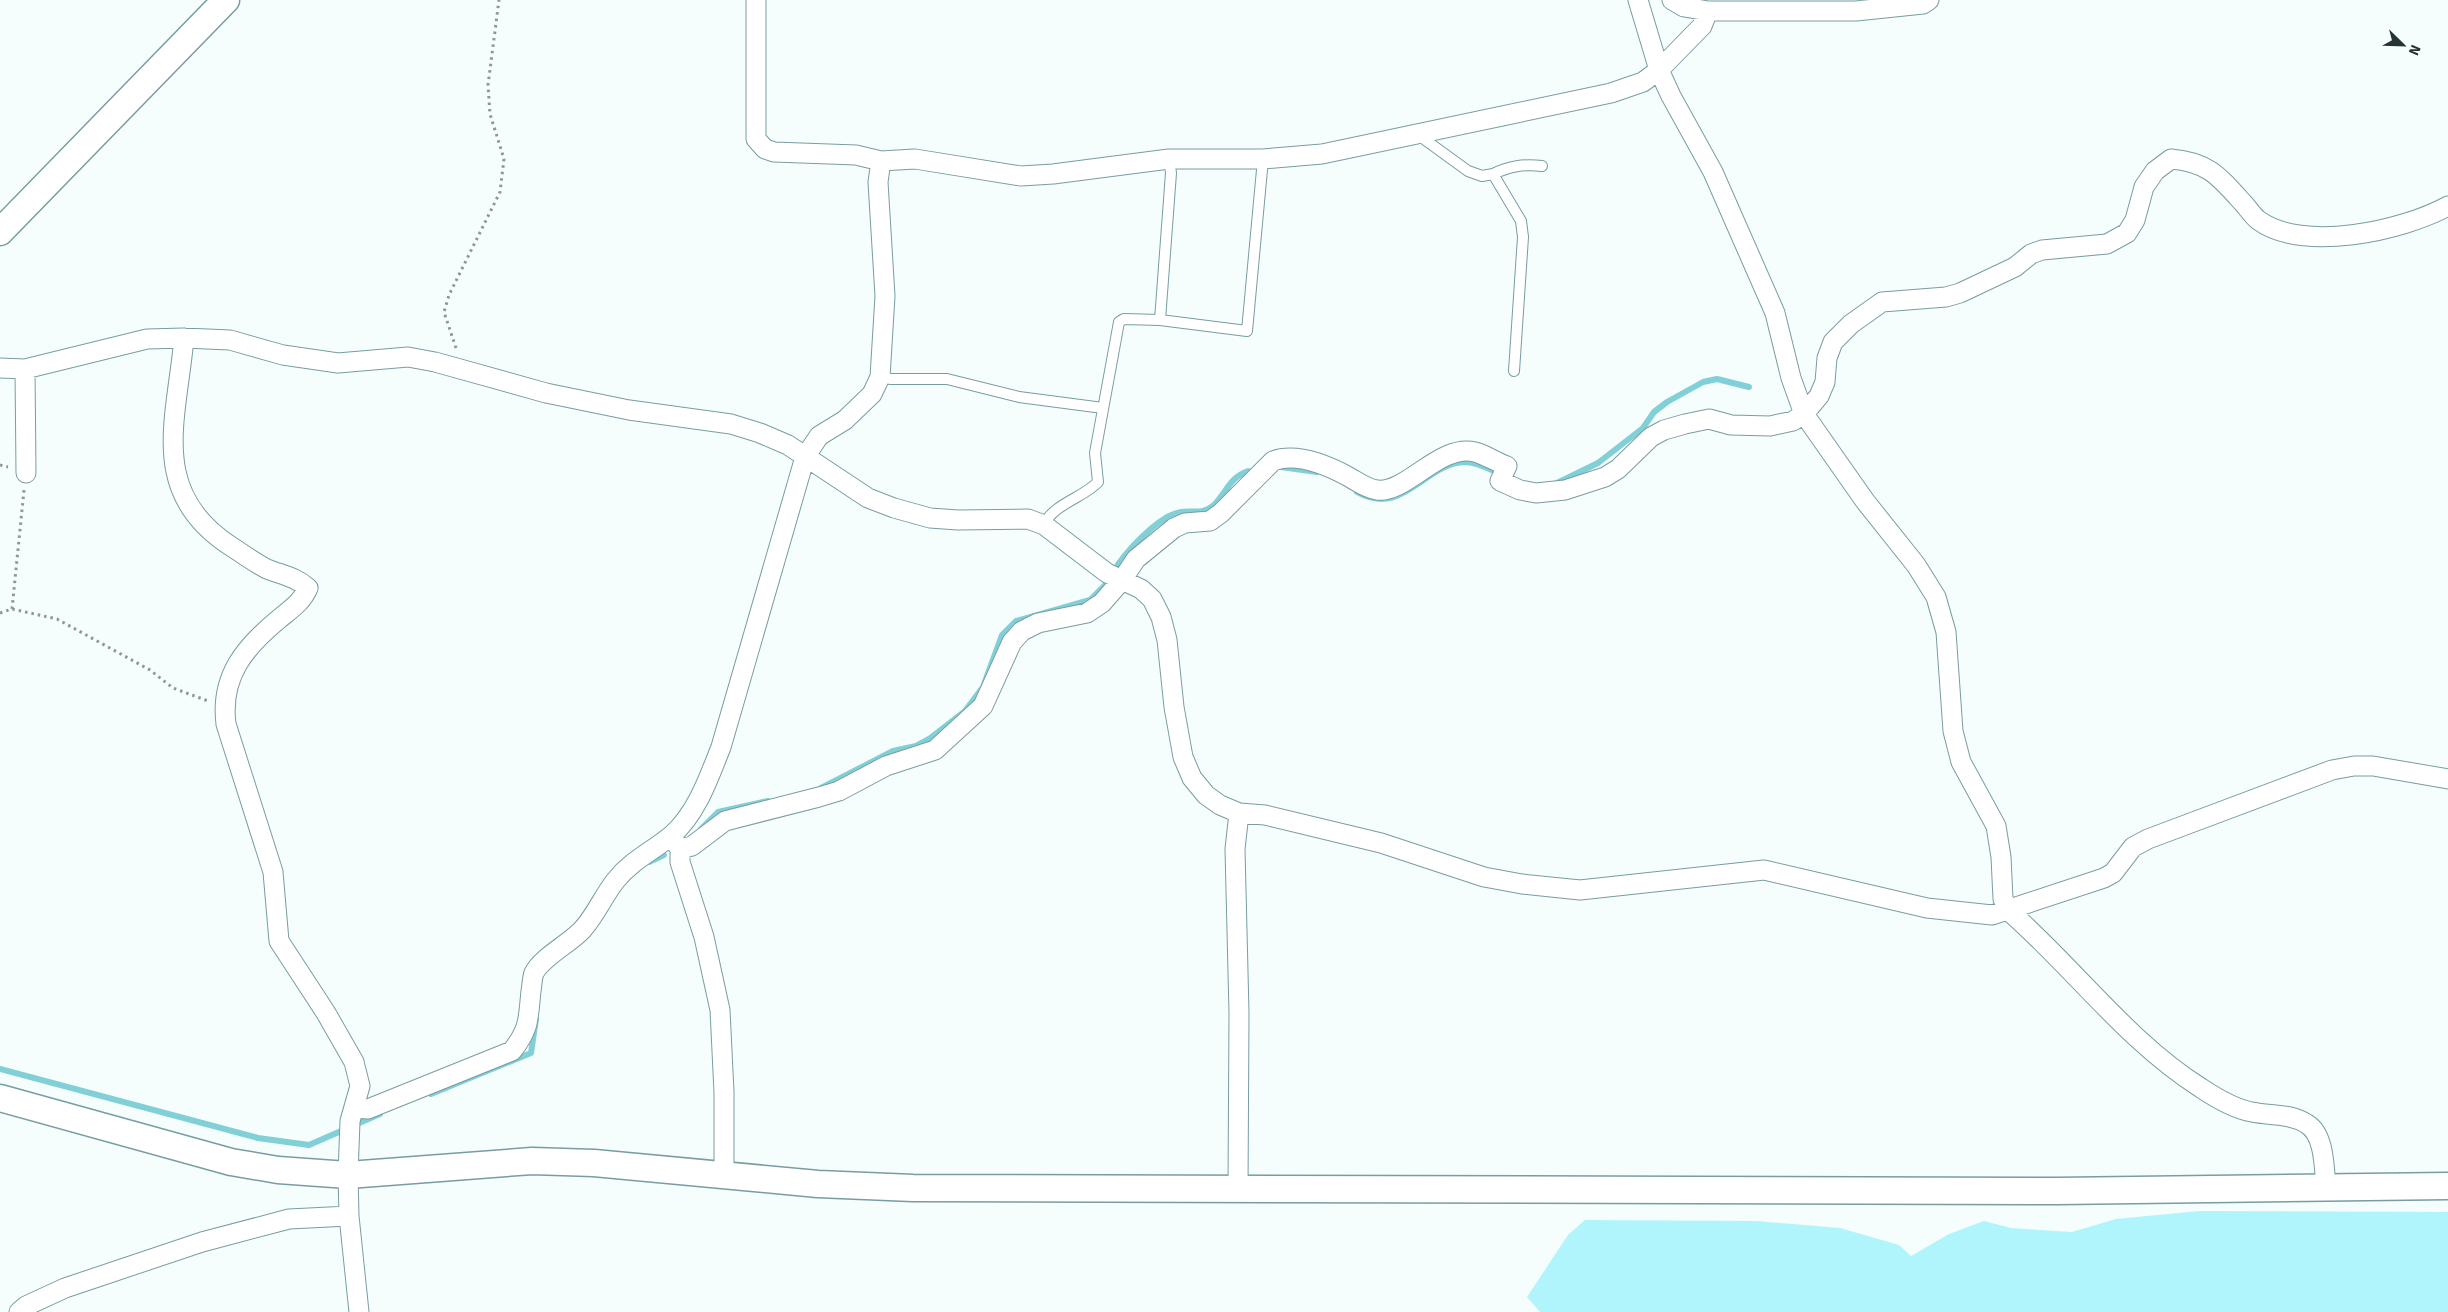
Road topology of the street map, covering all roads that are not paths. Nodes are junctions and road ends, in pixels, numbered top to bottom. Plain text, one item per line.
1 (226, 0) edge
2 (756, 0) edge
3 (1638, 0) edge
4 (1672, 0) edge
5 (1929, 0) edge
6 (1735, 5) edge
7 (1708, 11) junction
8 (1659, 70) junction
9 (1417, 134) junction
10 (1168, 159) junction
11 (1262, 159) junction
12 (881, 161) junction
13 (1542, 166) dead end
14 (1493, 174) junction
15 (2448, 206) edge
16 (0, 232) edge
17 (1160, 320) junction
18 (184, 338) junction
19 (0, 368) edge
20 (25, 369) junction
21 (1514, 371) dead end
22 (880, 377) junction
23 (1103, 408) junction
24 (1804, 414) junction
25 (806, 457) junction
26 (26, 473) road end
27 (1044, 525) junction
28 (1115, 576) junction
29 (2448, 779) edge
30 (1239, 814) junction
31 (675, 843) junction
32 (2009, 912) junction
33 (0, 1098) edge
34 (351, 1122) junction
35 (348, 1175) junction
36 (724, 1176) junction
37 (2448, 1186) edge
38 (2326, 1187) junction
39 (1238, 1190) junction
40 (349, 1216) junction
41 (19, 1312) edge
42 (359, 1312) edge

1 - 16 street
2 - 12 street
3 - 8 street
4 - 7 street
5 - 6 street
6 - 7 street
7 - 8 street
8 - 9 street
8 - 24 street
9 - 11 street
9 - 14 lane
10 - 11 street
10 - 12 street
10 - 17 lane
11 - 17 lane
12 - 22 street
13 - 14 lane
14 - 21 lane
15 - 24 street
17 - 23 lane
18 - 20 street
18 - 25 street
18 - 34 street
19 - 20 street
20 - 26 street
22 - 23 lane
22 - 25 street
23 - 27 lane
24 - 28 street
24 - 32 street
25 - 27 street
25 - 31 street
27 - 28 street
28 - 30 street
28 - 31 street
29 - 32 street
30 - 32 street
30 - 39 street
31 - 34 street
31 - 36 street
32 - 38 street
33 - 35 street
34 - 35 street
35 - 36 street
35 - 40 street
36 - 39 street
37 - 38 street
38 - 39 street
40 - 41 street
40 - 42 street

